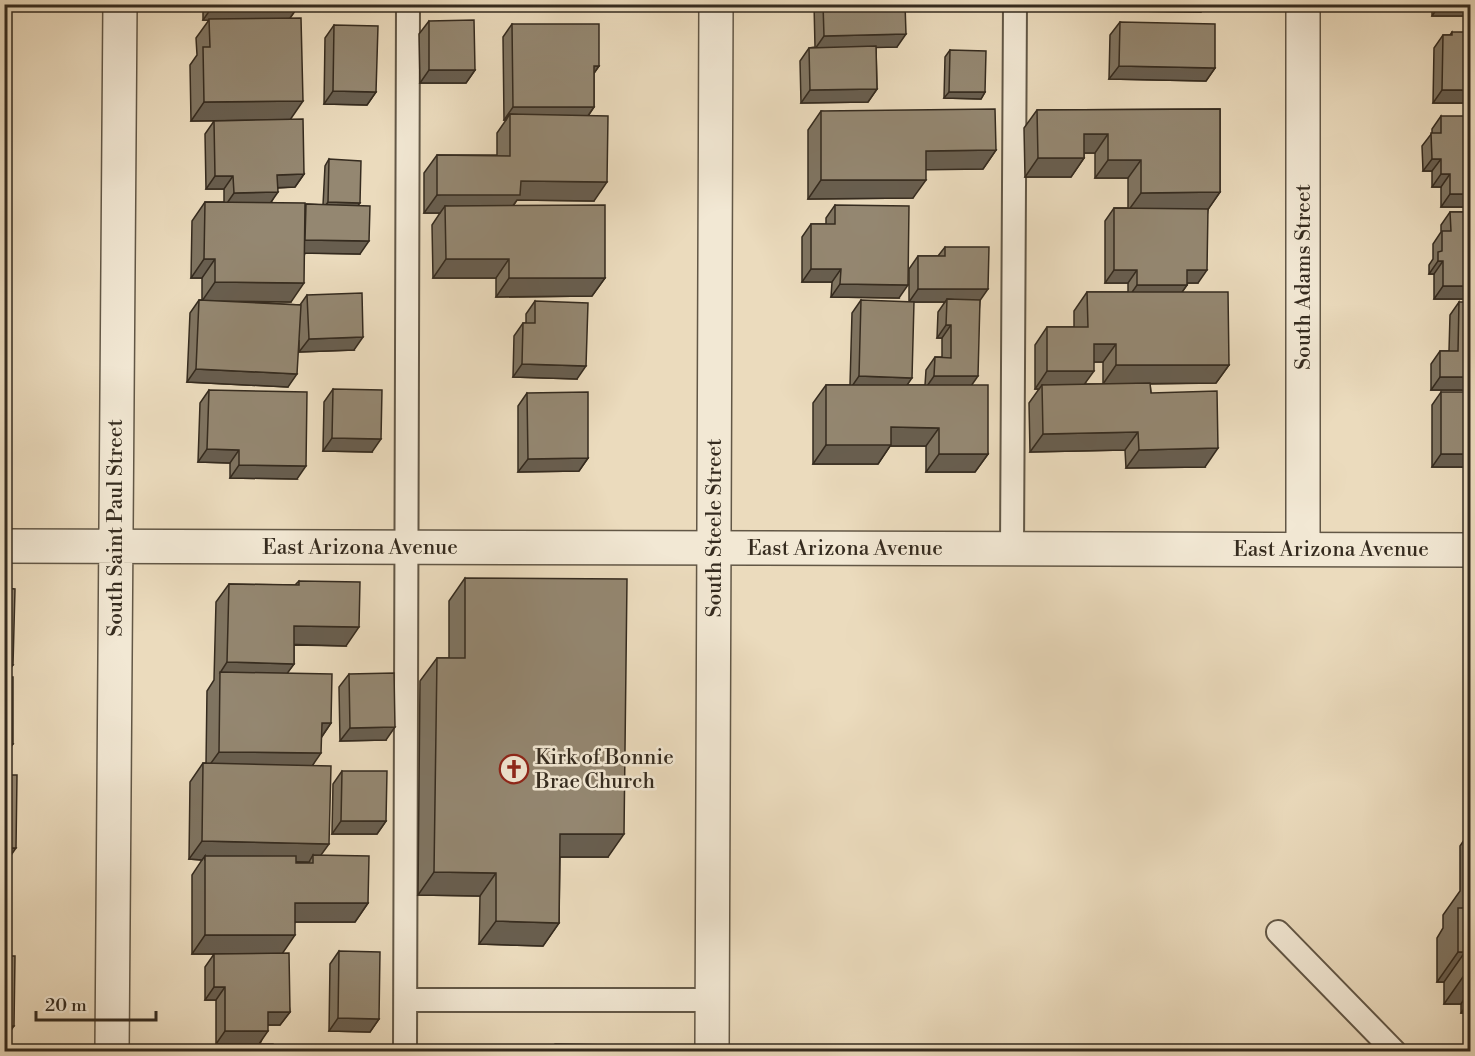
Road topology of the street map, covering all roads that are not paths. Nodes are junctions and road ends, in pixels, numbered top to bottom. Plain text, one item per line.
1 (120, 4) edge
2 (408, 4) edge
3 (716, 4) edge
4 (1015, 4) edge
5 (1303, 4) edge
6 (4, 546) edge
7 (114, 547) junction
8 (408, 547) junction
9 (714, 548) junction
10 (1012, 549) junction
11 (1303, 549) junction
12 (1470, 550) edge
13 (1278, 932) dead end
14 (406, 1000) junction
15 (712, 1000) junction
16 (112, 1052) edge
17 (405, 1052) edge
18 (712, 1052) edge
19 (1395, 1052) edge

1 - 7 street, South Saint Paul Street
2 - 8 lane
3 - 9 street, South Steele Street
4 - 10 lane
5 - 11 street, South Adams Street
6 - 7 street, East Arizona Avenue
7 - 8 street, East Arizona Avenue
7 - 16 street, South Saint Paul Street
8 - 9 street, East Arizona Avenue
8 - 14 lane
9 - 10 street, East Arizona Avenue
9 - 15 street, South Steele Street
10 - 11 street, East Arizona Avenue
11 - 12 street, East Arizona Avenue
13 - 19 lane
14 - 15 lane
14 - 17 lane
15 - 18 street, South Steele Street

